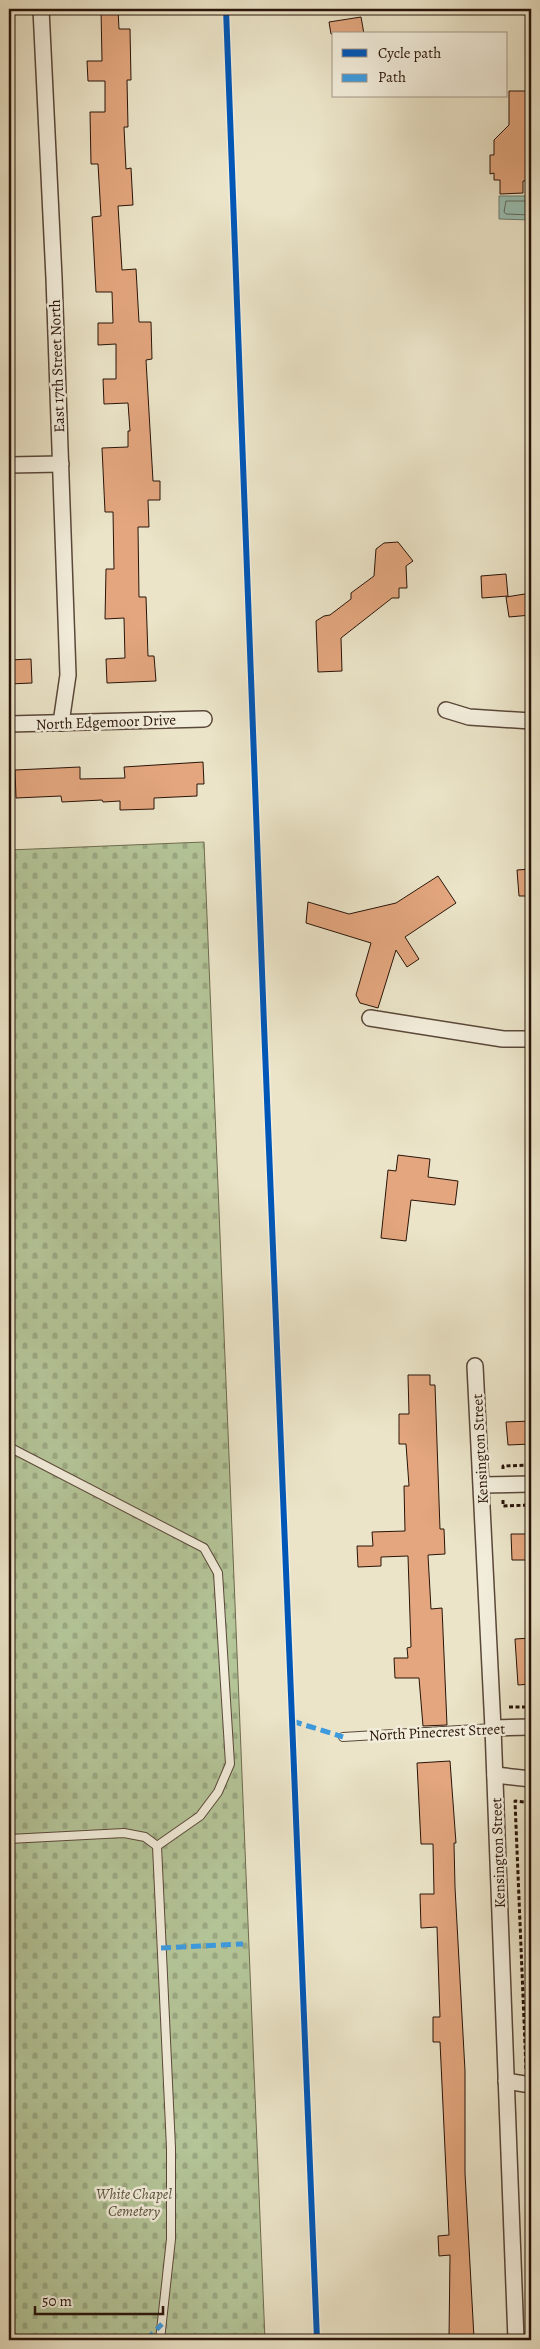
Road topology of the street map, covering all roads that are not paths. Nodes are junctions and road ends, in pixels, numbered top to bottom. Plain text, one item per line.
1 (41, 9) edge
2 (61, 464) junction
3 (9, 465) edge
4 (446, 710) dead end
5 (204, 719) dead end
6 (531, 721) edge
7 (61, 723) junction
8 (9, 724) edge
9 (370, 1018) dead end
10 (531, 1039) edge
11 (475, 1366) dead end
12 (9, 1447) edge
13 (531, 1484) edge
14 (482, 1485) junction
15 (531, 1727) edge
16 (493, 1728) junction
17 (343, 1737) dead end
18 (495, 1775) junction
19 (531, 1779) edge
20 (9, 1838) edge
21 (157, 1846) junction
22 (506, 2080) junction
23 (529, 2085) edge
24 (160, 2340) edge
25 (516, 2340) edge

1 - 2 street, East 17th Street North
2 - 3 street
2 - 7 street, East 17th Street North
4 - 6 street
5 - 7 street, North Edgemoor Drive
7 - 8 street, North Edgemoor Drive
9 - 10 street
11 - 14 street, Kensington Street
12 - 21 lane
13 - 14 street
14 - 16 street, Kensington Street
15 - 16 street, North Pinecrest Street
16 - 17 lane, North Pinecrest Street
16 - 18 street, Kensington Street
18 - 19 street
18 - 22 street, Kensington Street
20 - 21 lane
21 - 24 lane
22 - 23 street
22 - 25 street, Kensington Street

